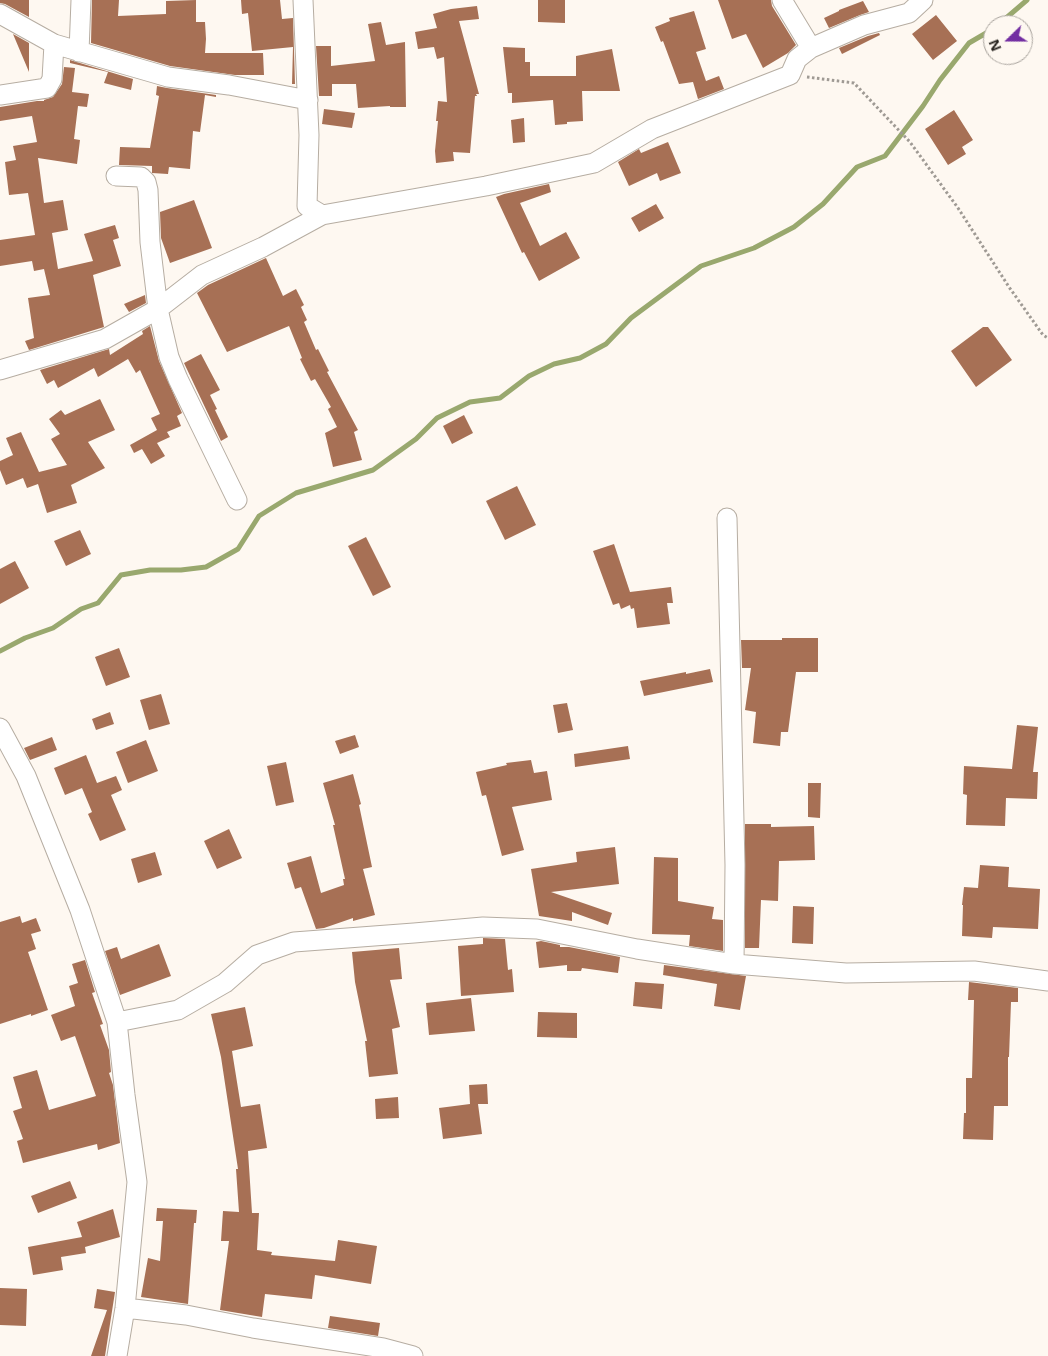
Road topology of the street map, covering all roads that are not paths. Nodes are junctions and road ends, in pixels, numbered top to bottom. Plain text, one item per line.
1 (81, 0) edge
2 (303, 0) edge
3 (782, 0) edge
4 (923, 0) edge
5 (0, 14) edge
6 (54, 44) junction
7 (811, 48) junction
8 (80, 52) junction
9 (0, 95) edge
10 (308, 100) junction
11 (116, 176) dead end
12 (322, 215) junction
13 (158, 309) junction
14 (0, 370) edge
15 (237, 500) dead end
16 (728, 518) dead end
17 (0, 728) edge
18 (734, 964) junction
19 (1048, 981) edge
20 (117, 1022) junction
21 (125, 1308) junction
22 (117, 1356) edge
23 (413, 1356) edge

1 - 8 street
2 - 10 street
3 - 7 street
4 - 7 street
5 - 6 street
6 - 8 street
6 - 9 street
7 - 12 street
8 - 10 street
10 - 12 street
11 - 13 street
12 - 13 street
13 - 14 street
13 - 15 street
16 - 18 street
17 - 20 street
18 - 19 street
18 - 20 street
20 - 21 street
21 - 22 street
21 - 23 street

